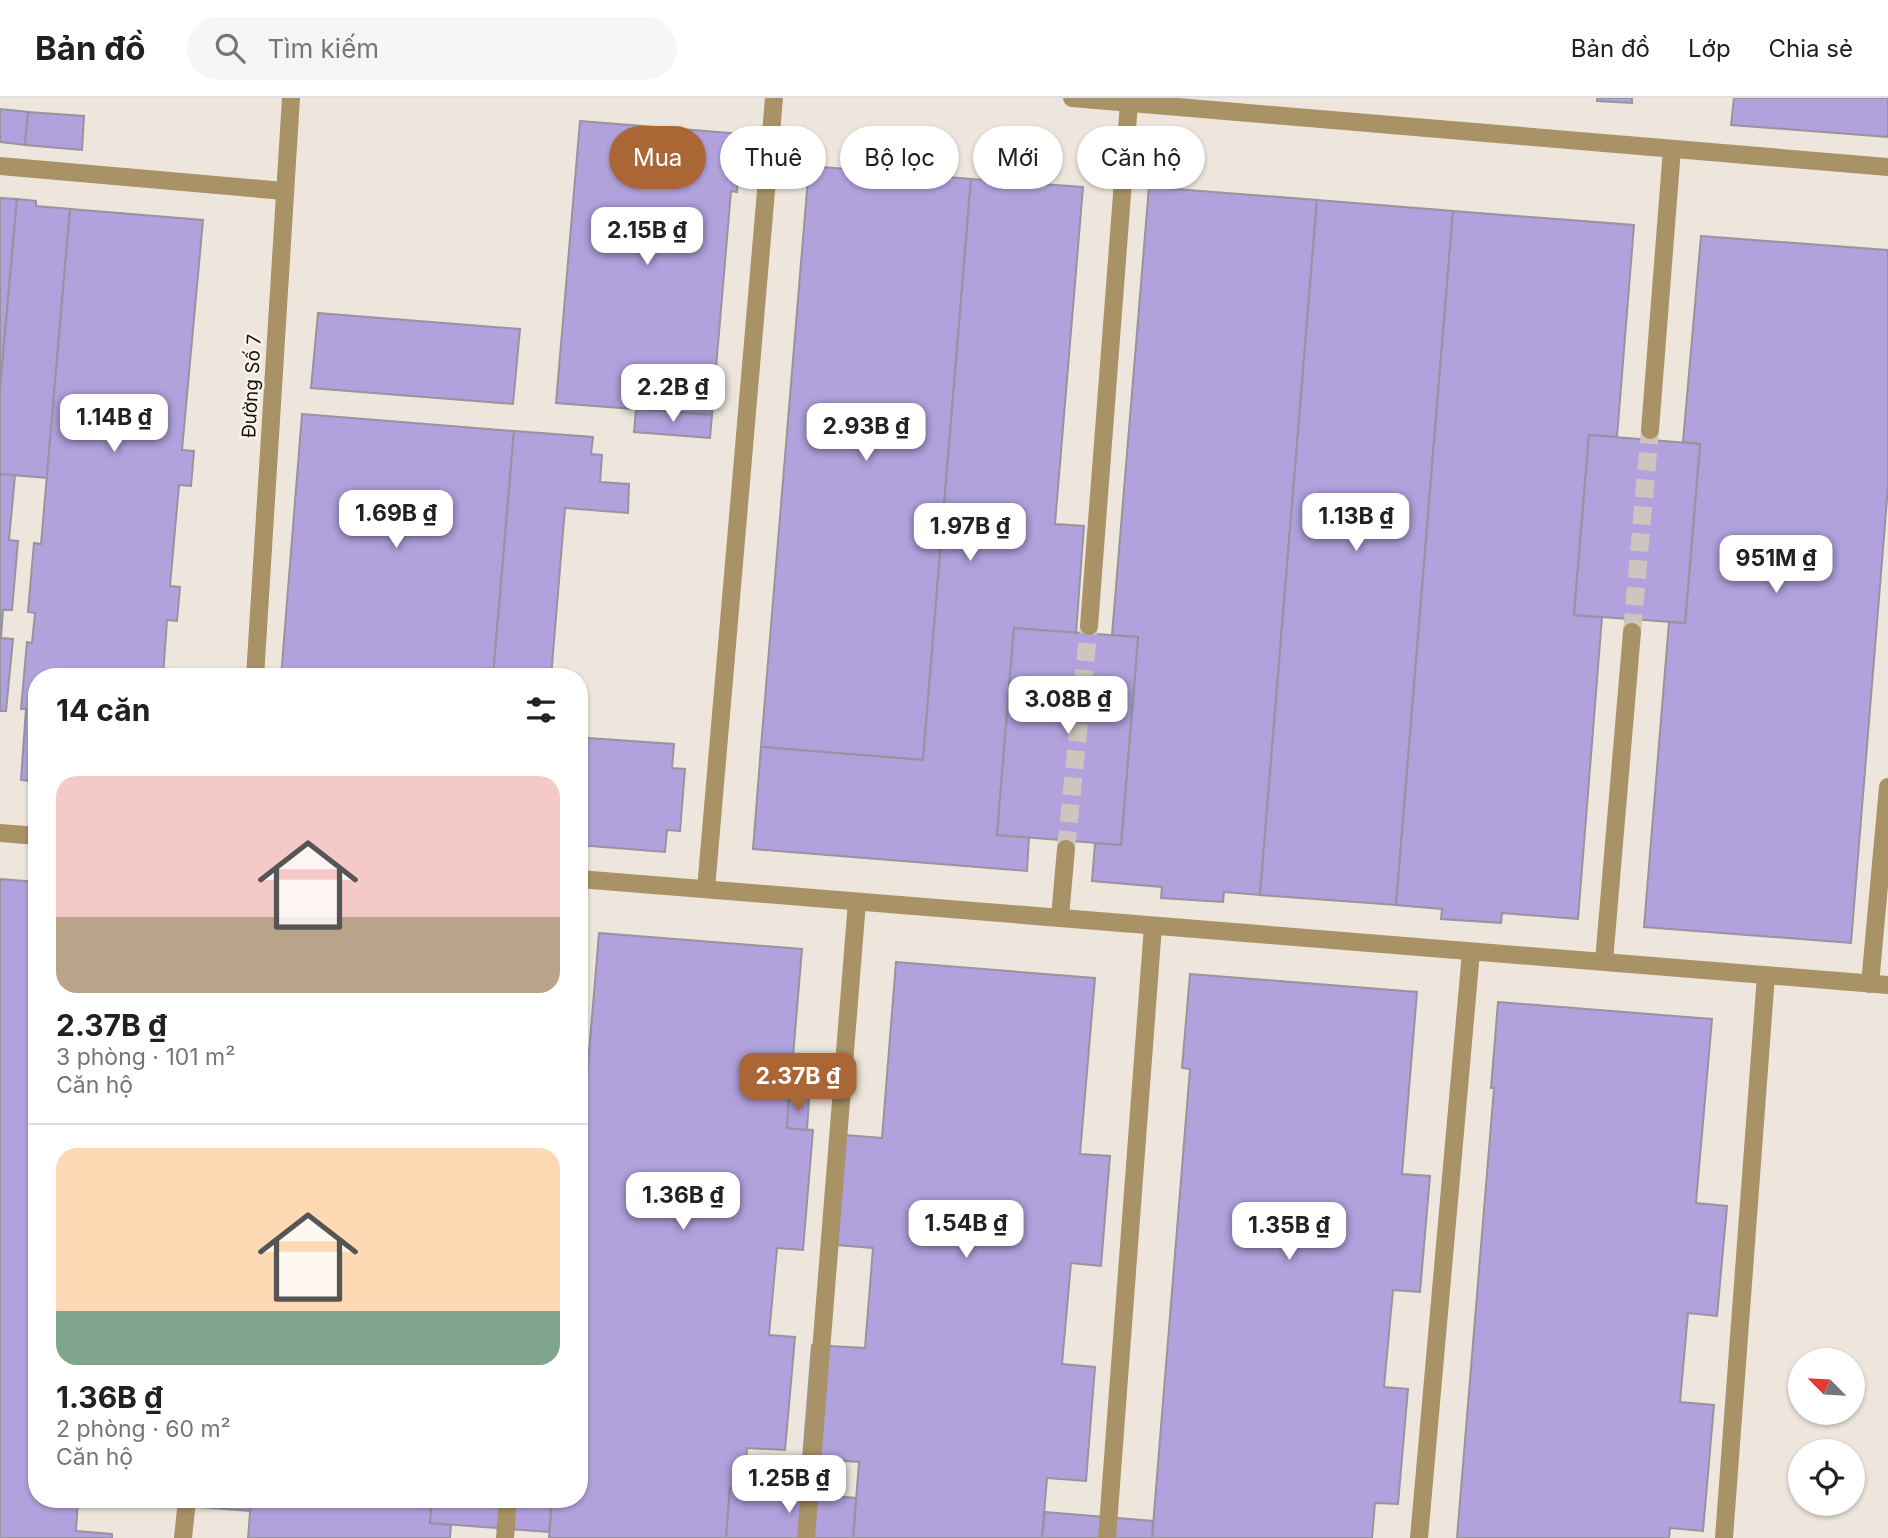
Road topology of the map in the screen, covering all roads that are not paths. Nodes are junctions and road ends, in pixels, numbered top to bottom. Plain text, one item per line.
1 (291, 98) edge
2 (774, 98) edge
3 (1072, 98) edge
4 (1129, 103) junction
5 (1672, 149) junction
6 (0, 166) edge
7 (1888, 167) edge
8 (284, 191) junction
9 (1650, 430) tunnel mouth
10 (1088, 626) tunnel mouth
11 (1632, 632) tunnel mouth
12 (256, 668) edge
13 (1888, 787) edge
14 (0, 833) edge
15 (28, 835) edge
16 (1066, 849) tunnel mouth
17 (588, 880) edge
18 (706, 889) junction
19 (858, 902) junction
20 (1060, 917) junction
21 (1153, 926) junction
22 (1471, 951) junction
23 (1604, 961) junction
24 (1766, 975) junction
25 (1879, 985) edge
26 (186, 1508) edge
27 (507, 1508) edge
28 (183, 1538) edge
29 (505, 1538) edge
30 (806, 1538) edge
31 (1107, 1538) edge
32 (1419, 1538) edge
33 (1724, 1538) edge

1 - 8 lane, Đường Số 7
2 - 18 lane
3 - 4 lane
4 - 5 lane
4 - 10 lane
5 - 7 lane
5 - 9 lane
6 - 8 lane
8 - 12 lane, Đường Số 7
11 - 23 lane
13 - 25 lane
14 - 15 lane
16 - 20 lane
17 - 18 lane
18 - 19 lane
19 - 20 lane
19 - 30 lane
20 - 21 lane
21 - 22 lane
21 - 31 lane
22 - 23 lane
22 - 32 lane
23 - 24 lane
24 - 25 lane
24 - 33 lane
26 - 28 lane
27 - 29 lane

